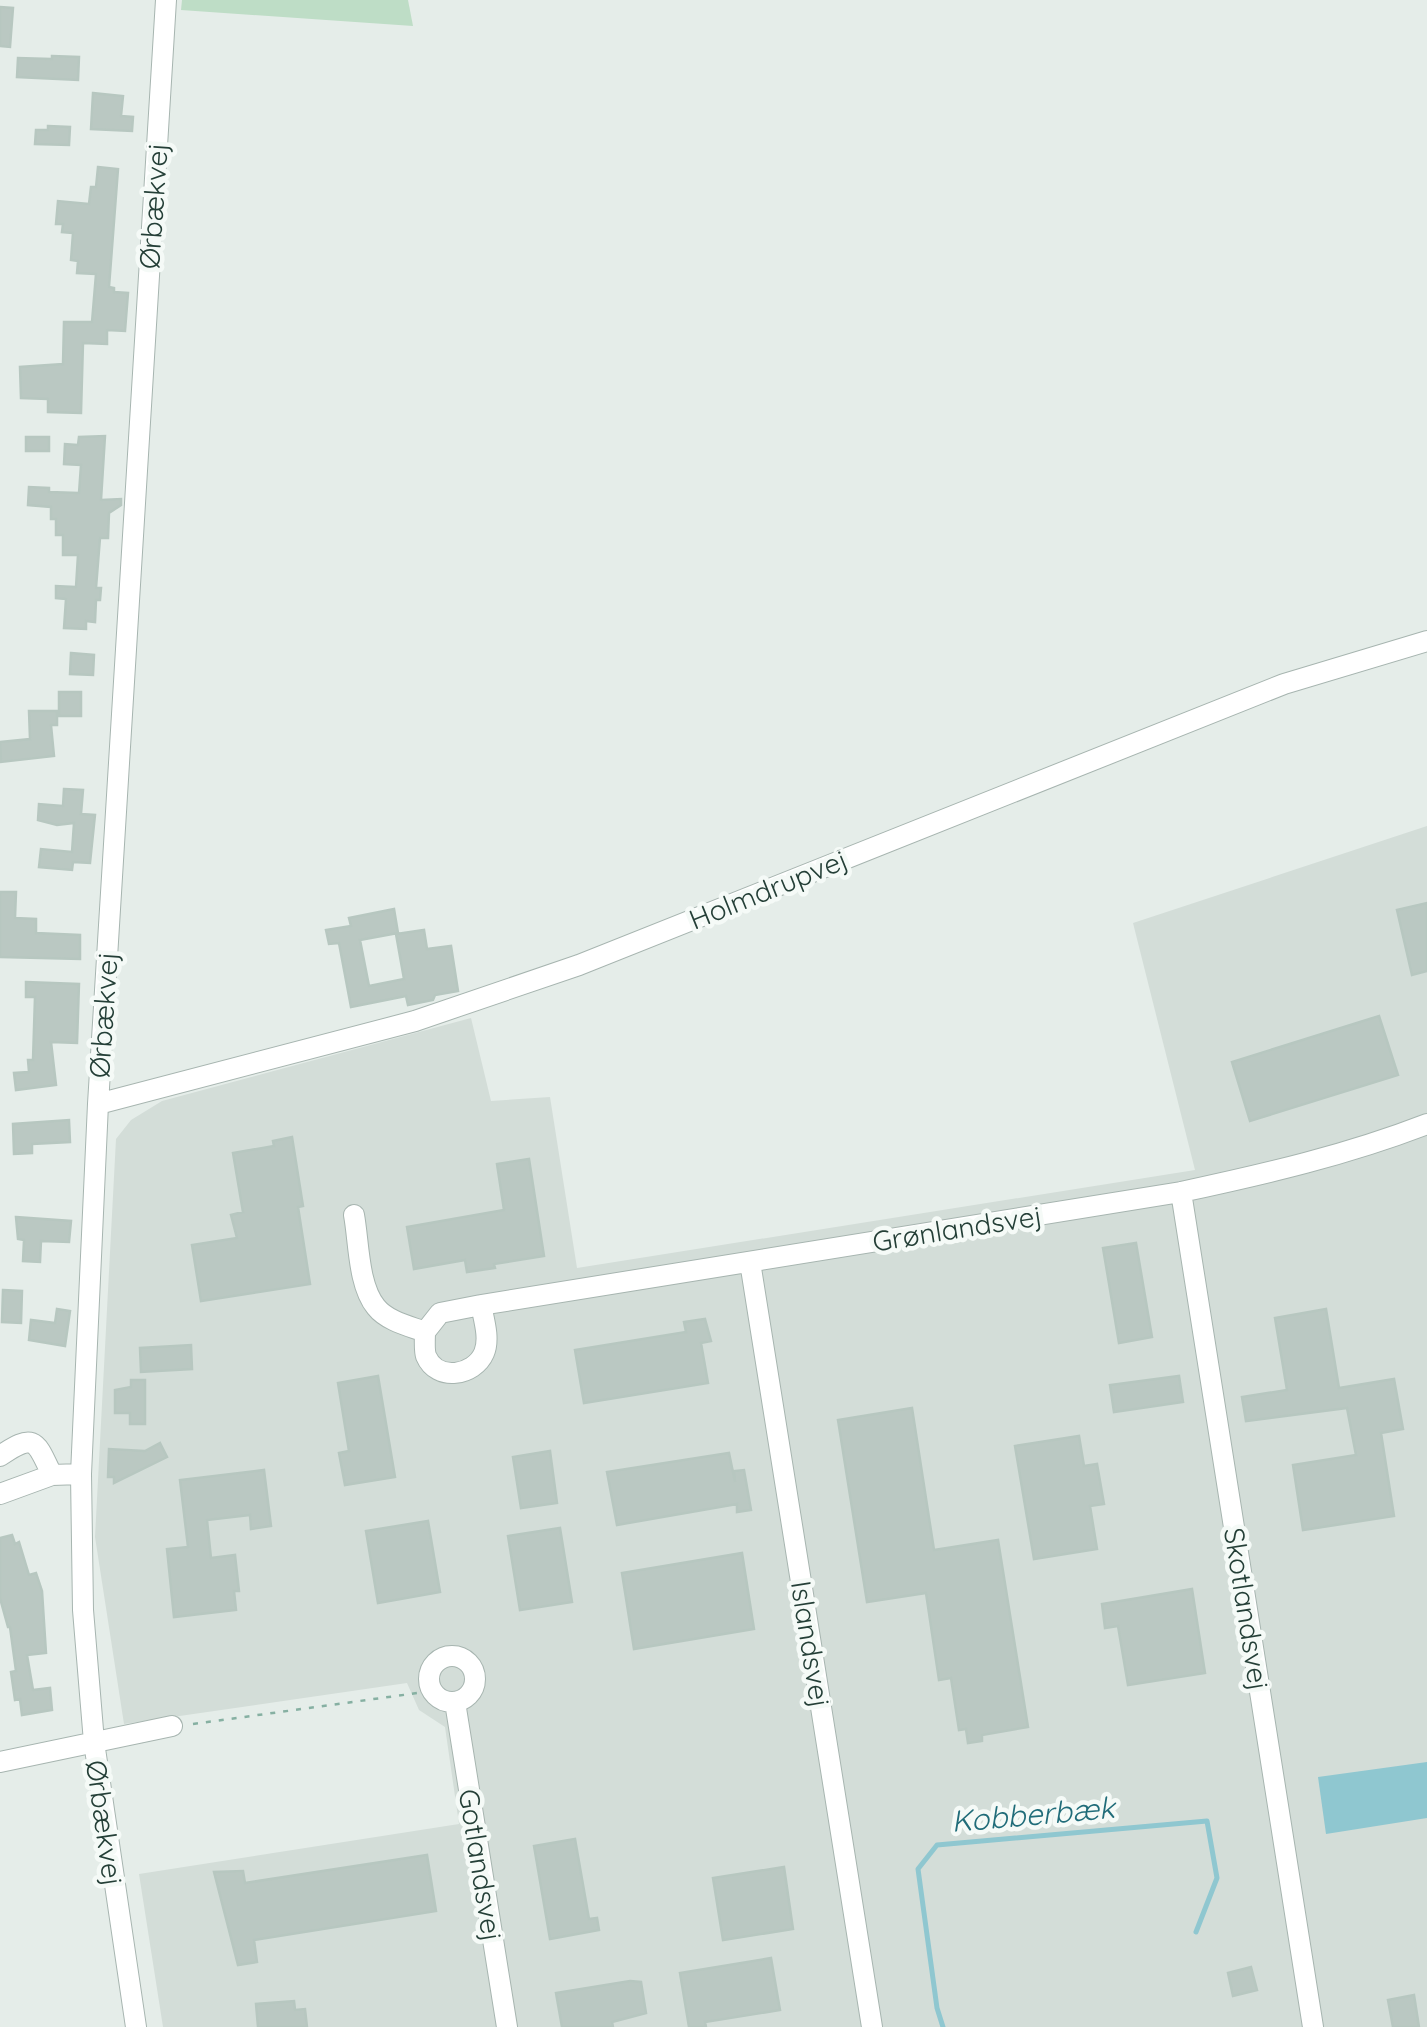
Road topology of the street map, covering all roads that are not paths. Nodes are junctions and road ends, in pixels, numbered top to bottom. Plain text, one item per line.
1 (166, 0) edge
2 (1427, 641) edge
3 (98, 1104) junction
4 (1427, 1124) edge
5 (1181, 1192) junction
6 (354, 1215) dead end
7 (750, 1262) junction
8 (482, 1306) junction
9 (425, 1332) junction
10 (0, 1456) edge
11 (81, 1474) junction
12 (52, 1476) junction
13 (0, 1494) edge
14 (456, 1702) junction
15 (172, 1726) road end
16 (94, 1742) junction
17 (0, 1762) edge
18 (136, 2027) edge
19 (507, 2027) edge
20 (872, 2027) edge
21 (1314, 2027) edge

1 - 3 street, Ørbækvej
2 - 3 street, Holmdrupvej
3 - 11 street, Ørbækvej
4 - 5 street, Grønlandsvej
5 - 7 street, Grønlandsvej
5 - 21 street, Skotlandsvej
6 - 9 street
7 - 8 street, Grønlandsvej
7 - 20 street, Islandsvej
8 - 9 street, Grønlandsvej
8 - 9 street
10 - 12 street
11 - 12 street
11 - 16 street, Ørbækvej
12 - 13 street
14 - 14 street, Gotlandsvej
14 - 19 street, Gotlandsvej
15 - 16 street
16 - 17 street
16 - 18 street, Ørbækvej

